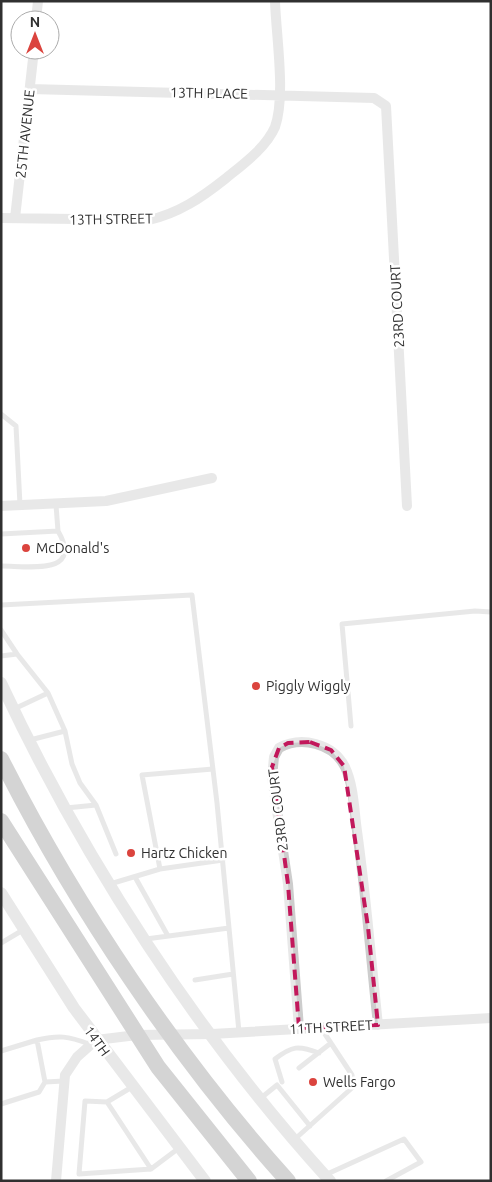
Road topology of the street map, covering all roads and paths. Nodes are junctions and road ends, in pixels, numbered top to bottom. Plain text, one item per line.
1 (275, 1) edge
2 (33, 60) edge
3 (30, 89) junction
4 (280, 95) junction
5 (386, 106) joint
6 (1, 218) edge
7 (15, 218) junction
8 (2, 415) edge
9 (212, 478) dead end
10 (56, 504) junction
11 (20, 505) junction
12 (1, 506) edge
13 (407, 506) dead end
14 (58, 531) junction
15 (1, 534) edge
16 (1, 566) edge
17 (1, 605) edge
18 (491, 612) edge
19 (1, 630) edge
20 (17, 654) junction
21 (1, 656) edge
22 (1, 683) edge
23 (48, 693) junction
24 (14, 709) junction
25 (351, 726) dead end
26 (65, 731) junction
27 (30, 740) junction
28 (1, 759) edge
29 (213, 769) junction
30 (96, 805) junction
31 (66, 808) junction
32 (1, 821) edge
33 (116, 854) dead end
34 (223, 860) junction
35 (160, 869) junction
36 (135, 877) junction
37 (110, 884) junction
38 (1, 893) edge
39 (229, 928) junction
40 (23, 930) junction
41 (168, 936) junction
42 (146, 939) junction
43 (1, 943) edge
44 (233, 974) junction
45 (195, 980) dead end
46 (491, 1018) edge
47 (378, 1025) junction
48 (320, 1027) junction
49 (299, 1028) junction
50 (239, 1032) junction
51 (171, 1034) junction
52 (212, 1034) junction
53 (137, 1035) junction
54 (37, 1040) junction
55 (93, 1042) junction
56 (331, 1043) junction
57 (1, 1051) edge
58 (319, 1053) junction
59 (299, 1068) dead end
60 (289, 1077) dead end
61 (64, 1081) junction
62 (45, 1082) junction
63 (280, 1084) junction
64 (132, 1087) junction
65 (261, 1098) junction
66 (108, 1102) junction
67 (1, 1104) edge
68 (310, 1126) junction
69 (294, 1140) junction
70 (179, 1148) junction
71 (151, 1169) junction
72 (328, 1178) edge
73 (56, 1181) edge
74 (205, 1181) edge
75 (249, 1181) edge
76 (288, 1181) edge
77 (386, 1181) edge

1 - 4 street, 13TH STREET
2 - 3 street, 25TH AVENUE
3 - 4 street, 13TH PLACE
3 - 7 street, 25TH AVENUE
4 - 5 street, 13TH PLACE
4 - 7 street, 13TH STREET
5 - 13 street, 23RD COURT
6 - 7 street, 13TH STREET
8 - 11 lane
9 - 10 street
10 - 11 street
10 - 14 lane
11 - 12 street
14 - 15 lane
14 - 16 lane
17 - 29 lane
18 - 25 lane
19 - 20 lane
20 - 21 lane
20 - 23 lane
22 - 24 street
23 - 24 lane
23 - 26 lane
24 - 27 street
26 - 27 lane
26 - 30 lane
27 - 31 street
28 - 51 highway
29 - 34 lane
29 - 35 lane
30 - 31 lane
30 - 33 lane
31 - 37 street
32 - 53 highway
34 - 35 lane
34 - 39 lane
35 - 36 lane
36 - 37 lane
36 - 41 lane
37 - 42 street
38 - 40 street, 14TH
39 - 41 lane
39 - 44 lane
40 - 43 lane
40 - 55 street, 14TH
41 - 42 lane
42 - 52 street
44 - 45 lane
44 - 50 lane
46 - 47 street, 11TH STREET
47 - 48 street, 11TH STREET
47 - 49 street, 23RD COURT
48 - 49 street, 11TH STREET
48 - 56 lane
49 - 50 street, 11TH STREET
50 - 52 street, 11TH STREET
51 - 52 street, 11TH STREET
51 - 53 street
51 - 76 highway
52 - 65 street
53 - 55 street
53 - 75 highway
54 - 55 lane
54 - 57 lane
54 - 62 lane
55 - 61 street
55 - 64 street, 14TH
56 - 58 lane
56 - 68 lane
58 - 59 lane
58 - 63 lane
60 - 63 lane
61 - 62 lane
61 - 73 street
62 - 67 lane
63 - 65 lane
63 - 68 lane
64 - 66 lane
64 - 70 street, 14TH
65 - 69 street
66 - 71 lane
66 - 71 lane
68 - 69 lane
69 - 72 street
70 - 71 lane
70 - 74 street, 14TH
72 - 77 lane

